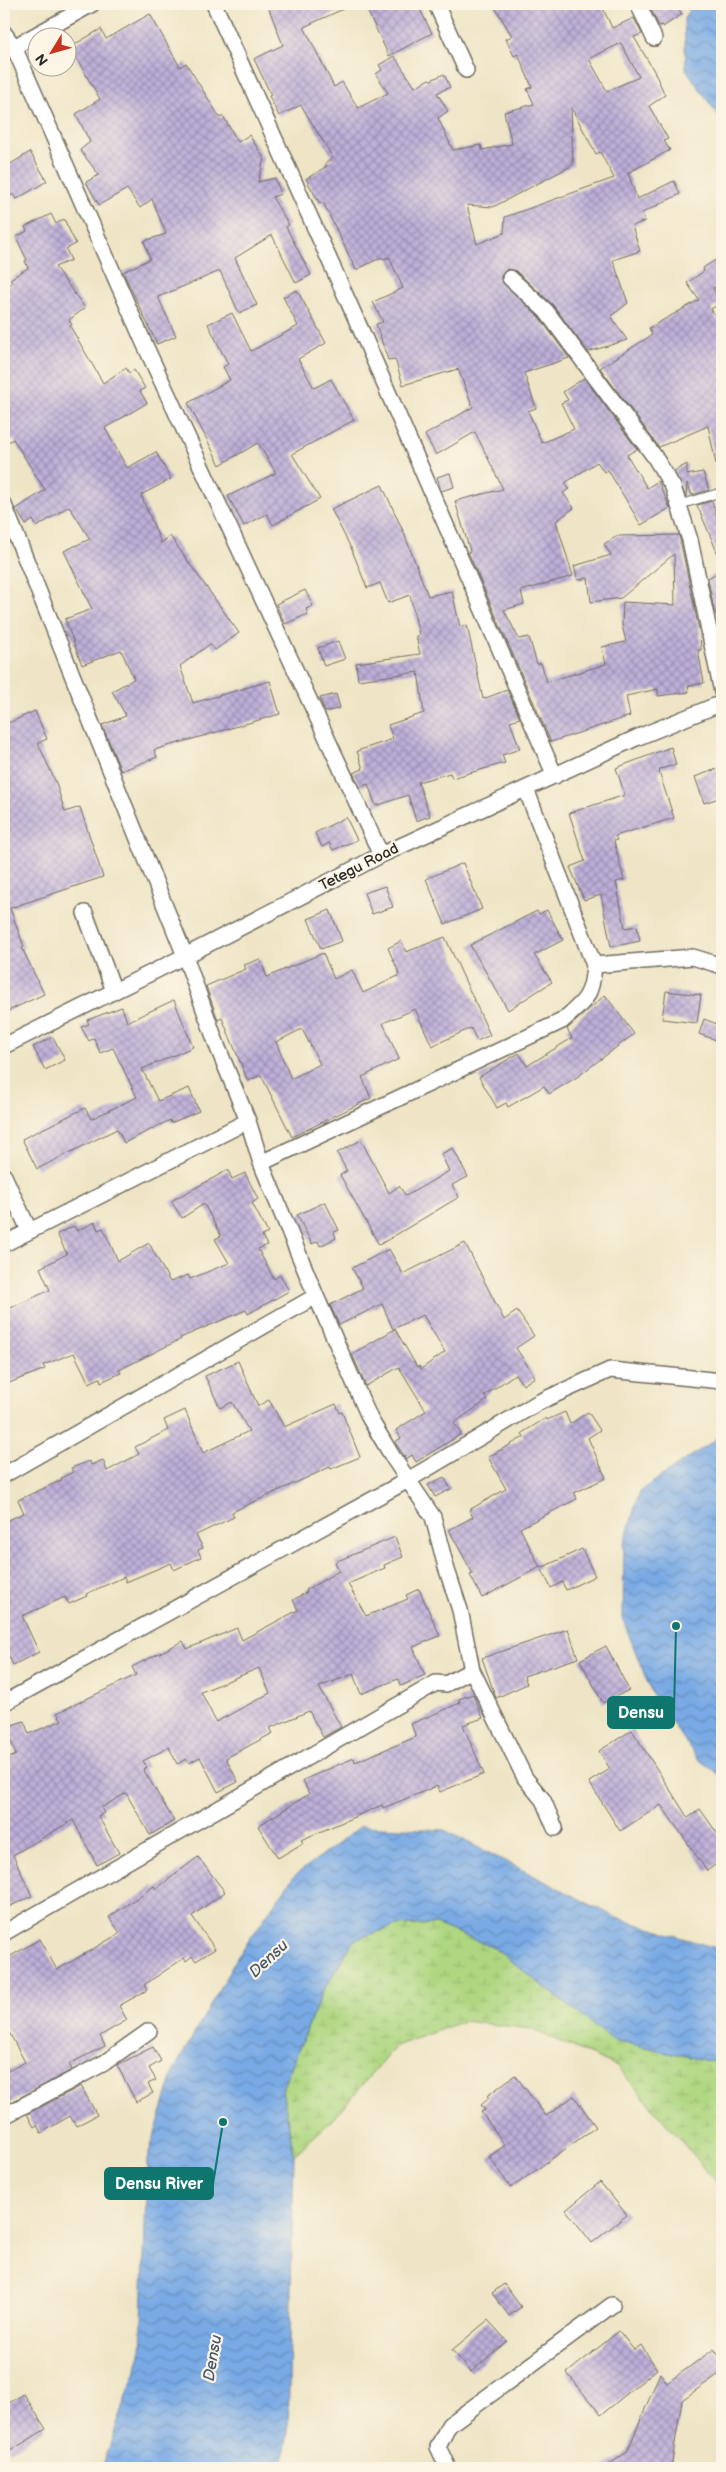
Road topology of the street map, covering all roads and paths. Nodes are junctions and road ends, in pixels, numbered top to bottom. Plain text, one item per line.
1 (92, 4) edge
2 (214, 4) edge
3 (436, 4) edge
4 (638, 4) edge
5 (4, 33) edge
6 (654, 38) dead end
7 (9, 47) edge
8 (466, 70) dead end
9 (510, 278) dead end
10 (722, 492) edge
11 (4, 505) edge
12 (679, 505) junction
13 (722, 692) edge
14 (722, 703) edge
15 (556, 776) junction
16 (526, 789) junction
17 (381, 855) junction
18 (85, 913) dead end
19 (185, 956) junction
20 (594, 965) junction
21 (722, 966) edge
22 (114, 991) junction
23 (4, 1046) edge
24 (248, 1120) junction
25 (261, 1163) junction
26 (4, 1176) edge
27 (28, 1230) junction
28 (4, 1244) edge
29 (316, 1296) junction
30 (722, 1381) edge
31 (4, 1475) edge
32 (408, 1480) junction
33 (472, 1670) junction
34 (4, 1703) edge
35 (555, 1828) dead end
36 (4, 1933) edge
37 (149, 2031) dead end
38 (4, 2116) edge
39 (612, 2305) dead end
40 (448, 2468) edge

1 - 7 street
2 - 15 street
3 - 8 street
4 - 6 street
5 - 7 street
7 - 17 street
9 - 12 street
10 - 12 lane
11 - 19 street
12 - 13 street
14 - 15 street, Tetegu Road
15 - 16 street, Tetegu Road
16 - 17 street, Tetegu Road
16 - 20 street
17 - 19 street, Tetegu Road
18 - 22 street
19 - 22 street, Tetegu Road
19 - 24 street
20 - 21 street
20 - 25 street
22 - 23 street, Tetegu Road
24 - 25 street
24 - 27 street
25 - 29 street
26 - 27 street
27 - 28 street
29 - 31 street
29 - 32 street
30 - 32 street
32 - 33 street
32 - 34 street
33 - 35 street
33 - 36 street
37 - 38 street
39 - 40 street

